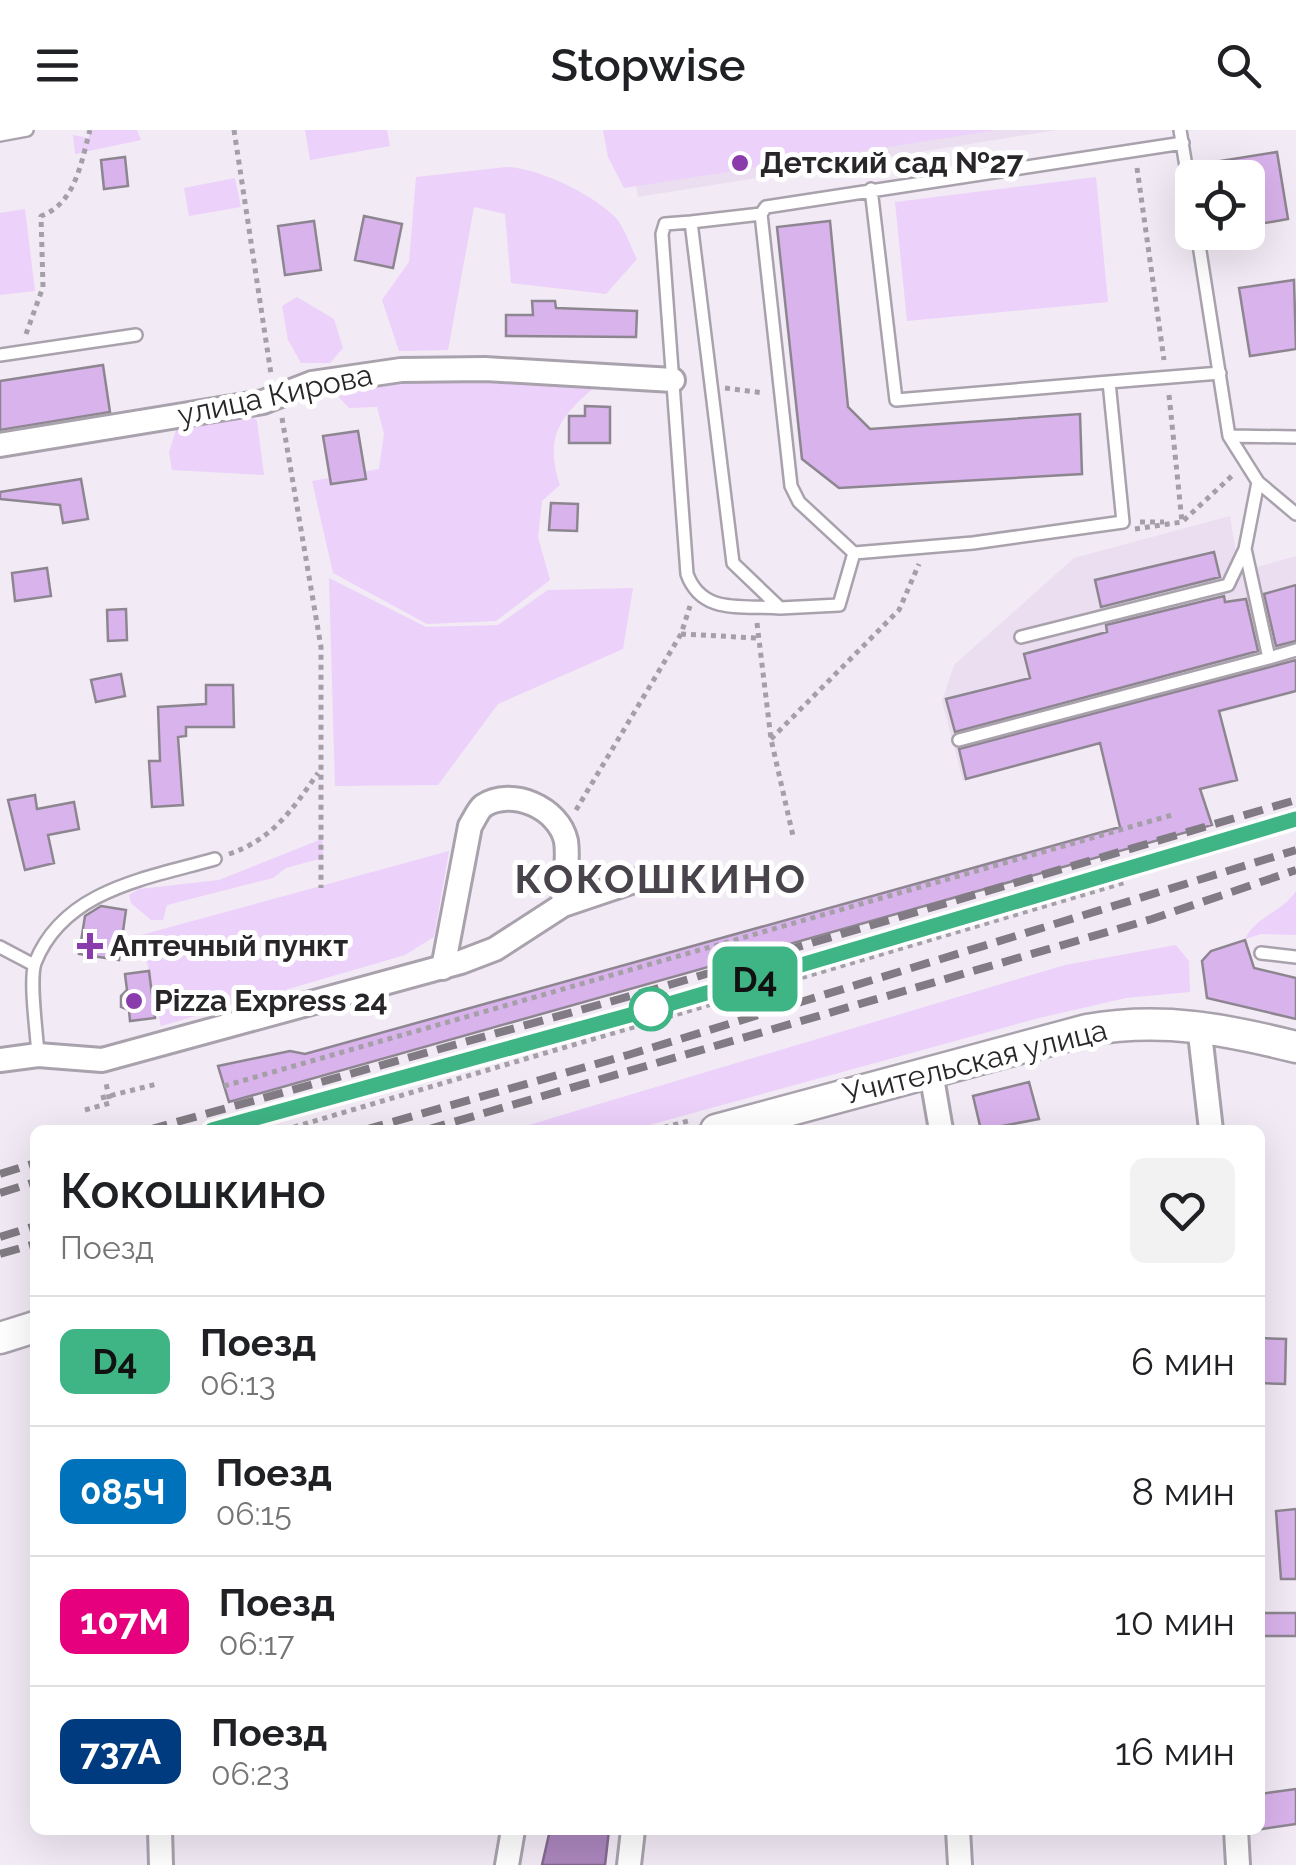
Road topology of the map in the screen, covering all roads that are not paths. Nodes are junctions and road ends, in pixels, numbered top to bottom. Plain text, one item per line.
1 (27, 130) edge
2 (0, 135) edge
3 (1181, 136) edge
4 (872, 189) junction
5 (761, 214) junction
6 (692, 222) junction
7 (1200, 250) edge
8 (136, 335) dead end
9 (0, 354) edge
10 (1220, 373) junction
11 (672, 380) junction
12 (1109, 382) junction
13 (1229, 436) junction
14 (1296, 437) edge
15 (0, 445) edge
16 (1258, 482) junction
17 (1296, 514) edge
18 (1244, 549) junction
19 (854, 553) junction
20 (780, 608) junction
21 (1021, 637) dead end
22 (1296, 650) edge
23 (1269, 658) junction
24 (959, 740) dead end
25 (215, 859) road end
26 (646, 877) dead end
27 (563, 905) junction
28 (0, 947) edge
29 (1261, 952) dead end
30 (1296, 957) edge
31 (34, 964) junction
32 (442, 968) junction
33 (1198, 1024) junction
34 (1296, 1047) edge
35 (38, 1055) junction
36 (0, 1060) edge
37 (931, 1072) junction
38 (735, 1125) edge
39 (940, 1125) edge
40 (1210, 1125) edge
41 (30, 1329) edge
42 (0, 1338) edge
43 (160, 1835) edge
44 (512, 1835) edge
45 (632, 1835) edge
46 (958, 1835) edge
47 (1236, 1835) edge
48 (160, 1865) edge
49 (507, 1865) edge
50 (629, 1865) edge
51 (960, 1865) edge
52 (1238, 1865) edge

1 - 2 lane
3 - 4 lane
4 - 5 lane
4 - 12 lane
5 - 6 lane
5 - 19 lane
6 - 11 lane
6 - 20 lane
7 - 10 lane
8 - 9 lane
10 - 12 lane
10 - 13 lane
11 - 15 street, улица Кирова
11 - 20 lane
12 - 19 lane
13 - 14 lane
13 - 16 lane
16 - 17 lane
16 - 18 lane
18 - 21 lane
18 - 23 lane
19 - 20 lane
22 - 23 lane
23 - 24 lane
25 - 31 lane
26 - 27 street
27 - 32 street
27 - 32 street
28 - 31 lane
29 - 30 lane
31 - 35 lane
32 - 35 street
33 - 34 street, Учительская улица
33 - 37 street, Учительская улица
33 - 40 street
35 - 36 street
37 - 38 street, Учительская улица
37 - 39 street
41 - 42 street
43 - 48 street
44 - 49 street
45 - 50 street
46 - 51 street
47 - 52 street

